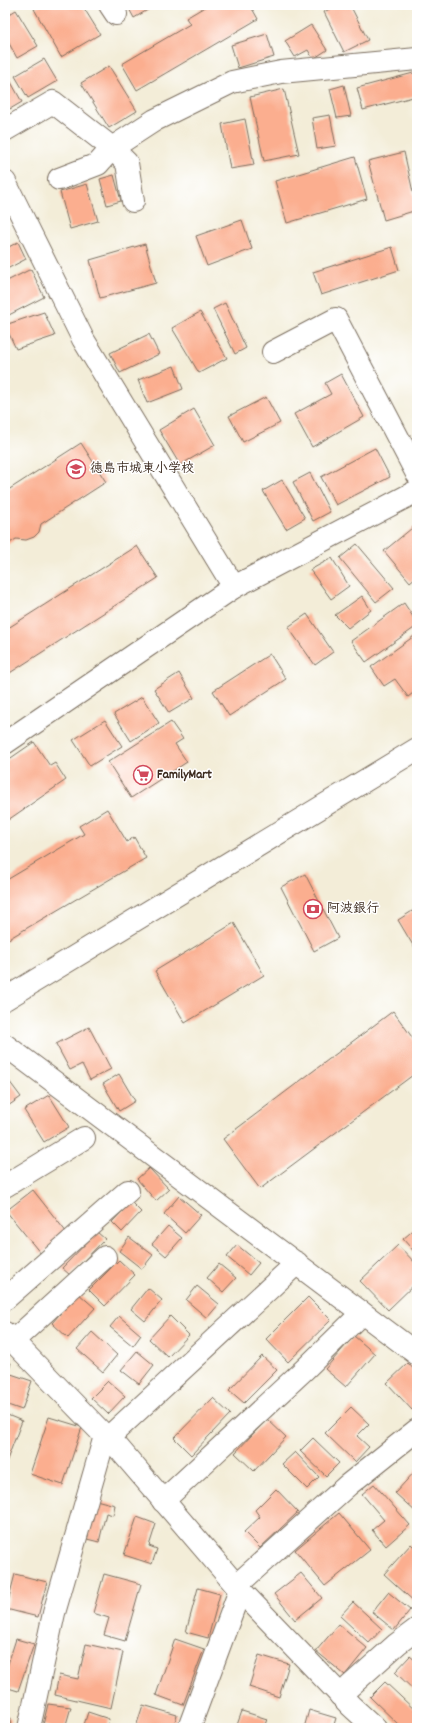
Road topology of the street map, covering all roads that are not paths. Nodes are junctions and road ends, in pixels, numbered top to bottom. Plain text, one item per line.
1 (417, 59) edge
2 (5, 130) edge
3 (112, 148) junction
4 (58, 179) dead end
5 (5, 182) edge
6 (133, 201) dead end
7 (273, 352) dead end
8 (417, 474) edge
9 (417, 491) edge
10 (234, 587) junction
11 (5, 743) edge
12 (417, 749) edge
13 (5, 999) edge
14 (5, 1045) edge
15 (84, 1138) dead end
16 (5, 1186) edge
17 (128, 1191) dead end
18 (105, 1257) dead end
19 (297, 1263) junction
20 (5, 1299) edge
21 (362, 1312) junction
22 (9, 1337) edge
23 (414, 1346) edge
24 (417, 1430) edge
25 (107, 1436) junction
26 (163, 1501) junction
27 (239, 1588) junction
28 (417, 1629) edge
29 (340, 1694) junction
30 (29, 1728) edge
31 (189, 1728) edge
32 (375, 1728) edge

1 - 3 street
2 - 3 street
3 - 4 street
3 - 6 street
5 - 10 street
7 - 8 street
9 - 10 street
10 - 11 street
12 - 13 street
14 - 19 street
15 - 16 street
17 - 20 street
18 - 22 street
19 - 21 street
19 - 25 street
21 - 23 street
21 - 26 street
22 - 25 street
24 - 27 street
25 - 26 street
25 - 30 street
26 - 27 street
27 - 29 street
27 - 31 street
28 - 29 street
29 - 32 street

